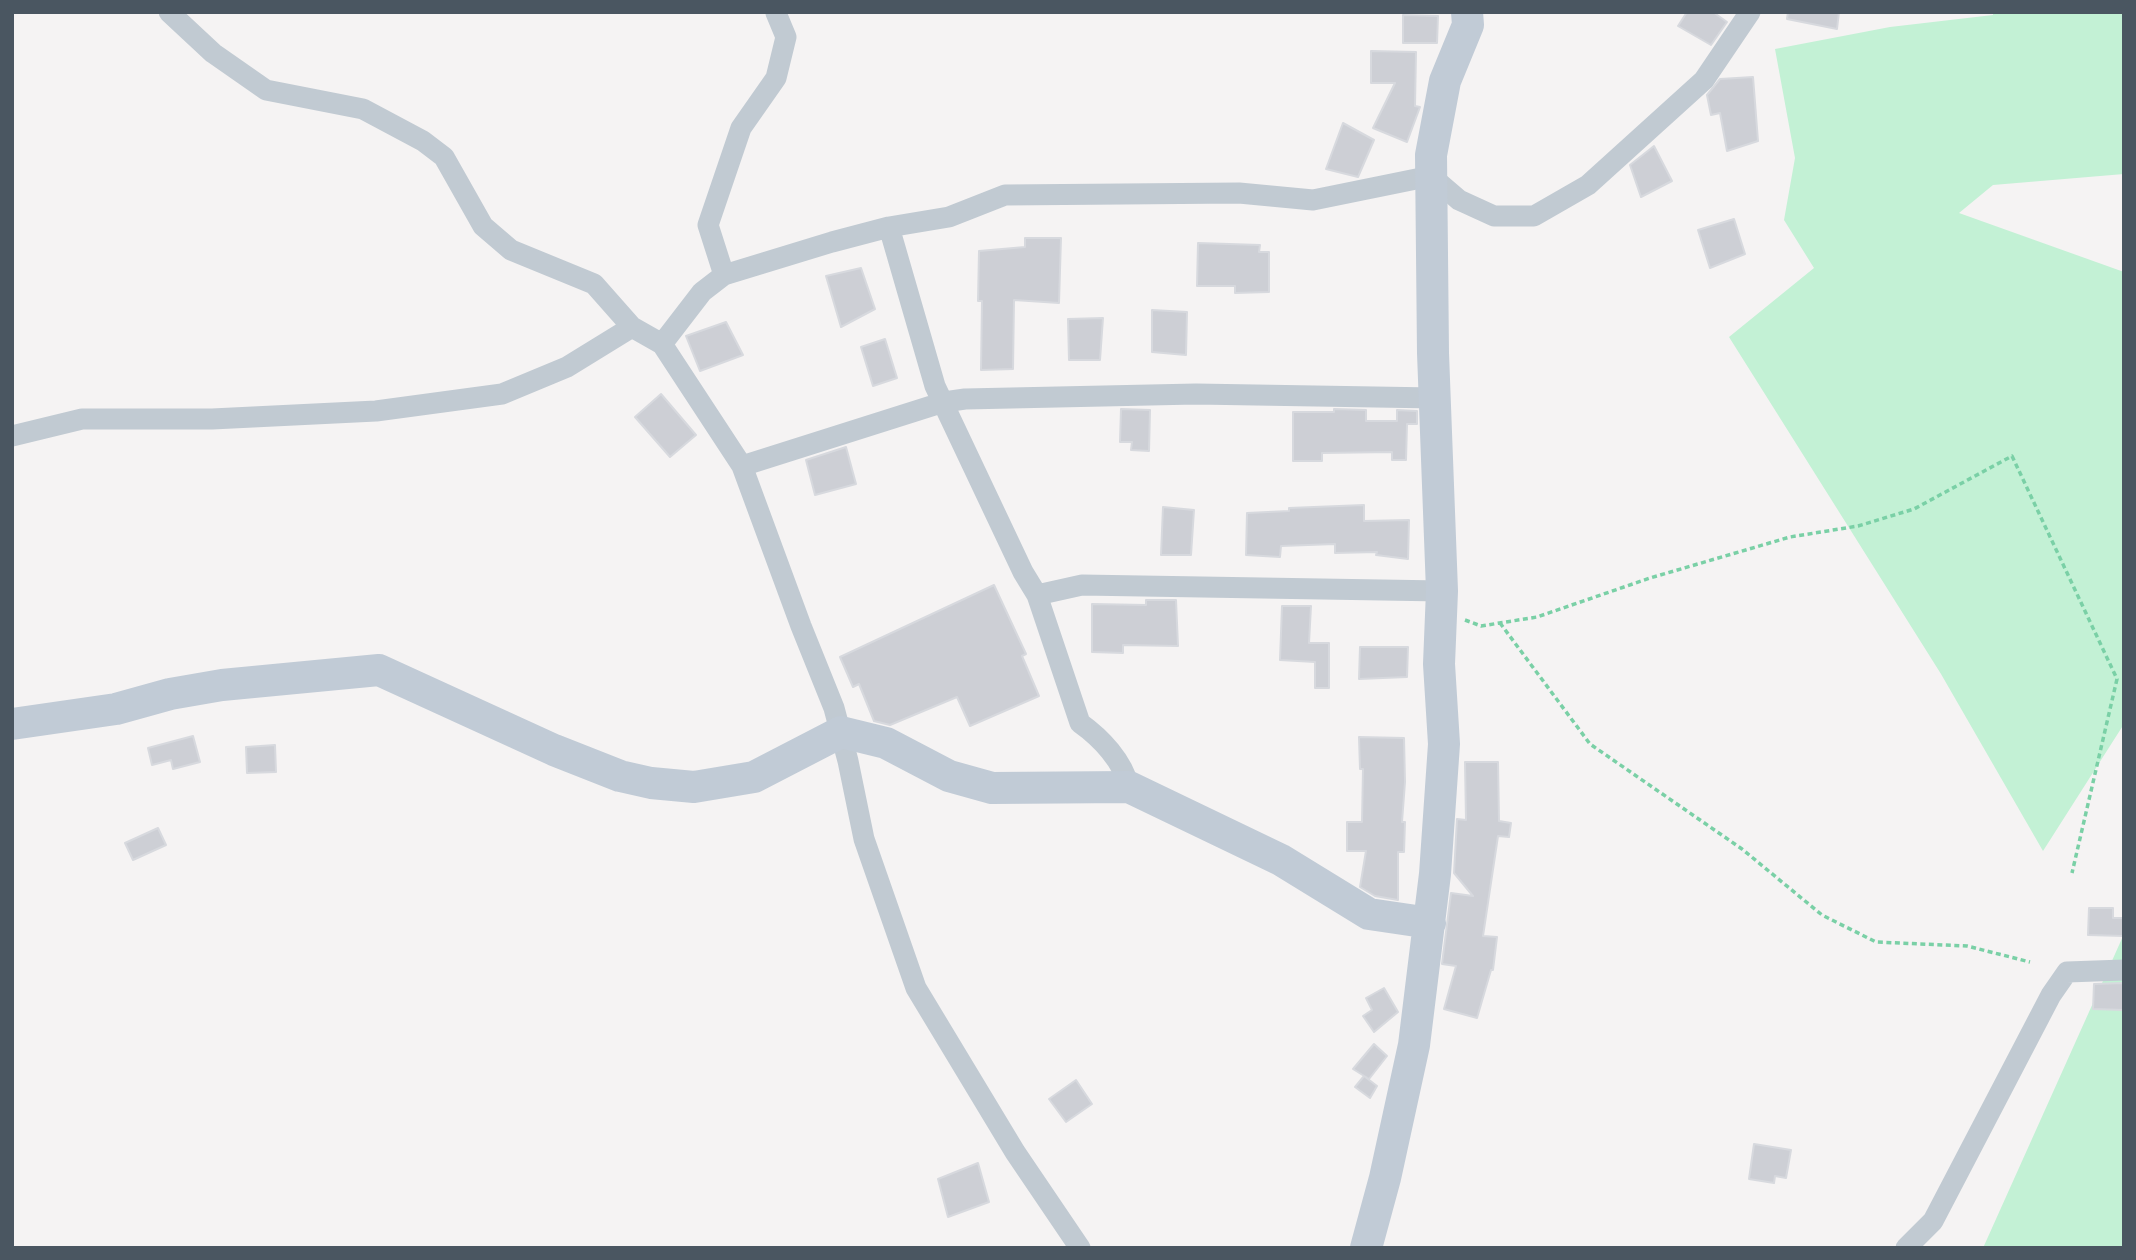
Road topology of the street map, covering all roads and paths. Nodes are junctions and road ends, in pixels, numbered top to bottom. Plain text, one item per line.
1 (169, 12) edge
2 (1467, 12) edge
3 (1750, 12) edge
4 (776, 13) edge
5 (1431, 176) junction
6 (889, 228) junction
7 (724, 275) junction
8 (632, 327) junction
9 (662, 344) junction
10 (1435, 398) junction
11 (944, 402) junction
12 (12, 436) edge
13 (742, 466) junction
14 (1037, 595) junction
15 (1442, 601) junction
16 (1500, 623) junction
17 (12, 724) edge
18 (841, 732) junction
19 (1129, 787) junction
20 (2072, 873) dead end
21 (1430, 923) junction
22 (2030, 962) dead end
23 (2124, 970) edge
24 (1080, 1248) edge
25 (1366, 1248) edge
26 (1906, 1248) edge

1 - 8 street
2 - 5 street
3 - 5 street
4 - 7 street
5 - 6 street
5 - 10 street
6 - 7 street
6 - 11 street
7 - 9 street
8 - 9 street
8 - 12 street
9 - 13 street
10 - 11 street
10 - 15 street
11 - 13 street
11 - 14 street
13 - 18 street
14 - 15 street
14 - 19 street
15 - 16 path
15 - 21 street
16 - 20 path
16 - 22 path
17 - 18 street
18 - 19 street
18 - 24 street
19 - 21 street
21 - 25 street
23 - 26 street

